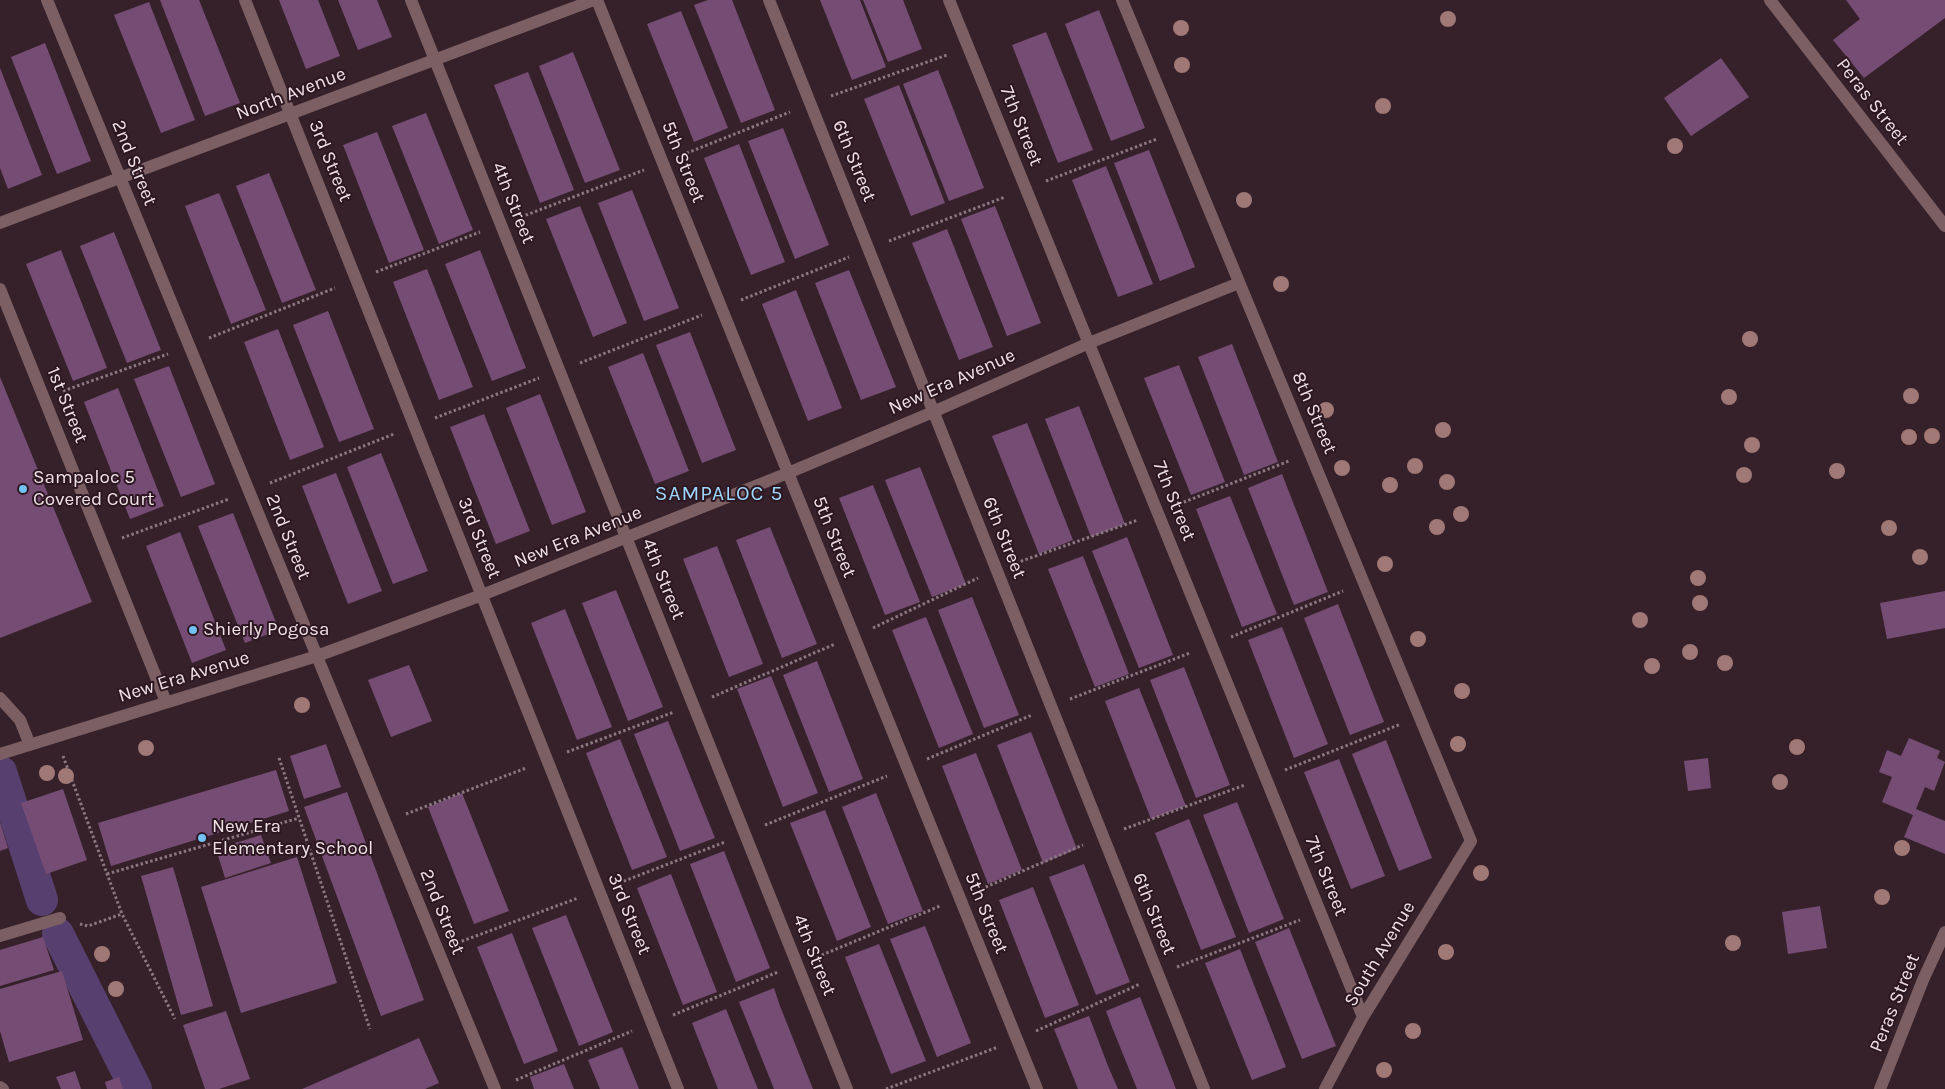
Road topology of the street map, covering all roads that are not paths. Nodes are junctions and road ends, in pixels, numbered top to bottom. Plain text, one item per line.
1 (47, 0) edge
2 (245, 0) edge
3 (411, 0) edge
4 (596, 0) edge
5 (769, 0) edge
6 (949, 0) edge
7 (1122, 0) edge
8 (1770, 0) edge
9 (435, 60) junction
10 (291, 114) junction
11 (120, 178) junction
12 (0, 223) edge
13 (1945, 226) edge
14 (1239, 283) junction
15 (0, 289) edge
16 (1089, 343) junction
17 (933, 412) junction
18 (788, 473) junction
19 (626, 538) junction
20 (482, 595) junction
21 (317, 656) junction
22 (0, 698) edge
23 (166, 702) junction
24 (30, 745) junction
25 (0, 754) edge
26 (1471, 841) joint
27 (60, 918) road end
28 (1945, 932) edge
29 (0, 936) edge
30 (1363, 1017) junction
31 (495, 1089) edge
32 (678, 1089) edge
33 (847, 1089) edge
34 (1037, 1089) edge
35 (1204, 1089) edge
36 (1325, 1089) edge
37 (1880, 1089) edge

1 - 11 street, 2nd Street
2 - 10 street, 3rd Street
3 - 9 street, 4th Street
4 - 9 street, North Avenue
4 - 18 street, 5th Street
5 - 17 street, 6th Street
6 - 16 street, 7th Street
7 - 14 street, 8th Street
8 - 13 street, Peras Street
9 - 10 street, North Avenue
9 - 19 street, 4th Street
10 - 11 street, North Avenue
10 - 20 street, 3rd Street
11 - 12 street, North Avenue
11 - 21 street, 2nd Street
14 - 16 street, New Era Avenue
14 - 26 street, 8th Street
15 - 23 street, 1st Street
16 - 17 street, New Era Avenue
16 - 30 street, 7th Street
17 - 18 street, New Era Avenue
17 - 35 street, 6th Street
18 - 19 street, New Era Avenue
18 - 34 street, 5th Street
19 - 20 street, New Era Avenue
19 - 33 street, 4th Street
20 - 21 street, New Era Avenue
20 - 32 street, 3rd Street
21 - 23 street, New Era Avenue
21 - 31 street, 2nd Street
22 - 24 street
23 - 24 street, New Era Avenue
24 - 25 street, New Era Avenue
26 - 30 street, South Avenue
27 - 29 street
28 - 37 street, Peras Street
30 - 36 street, South Avenue

